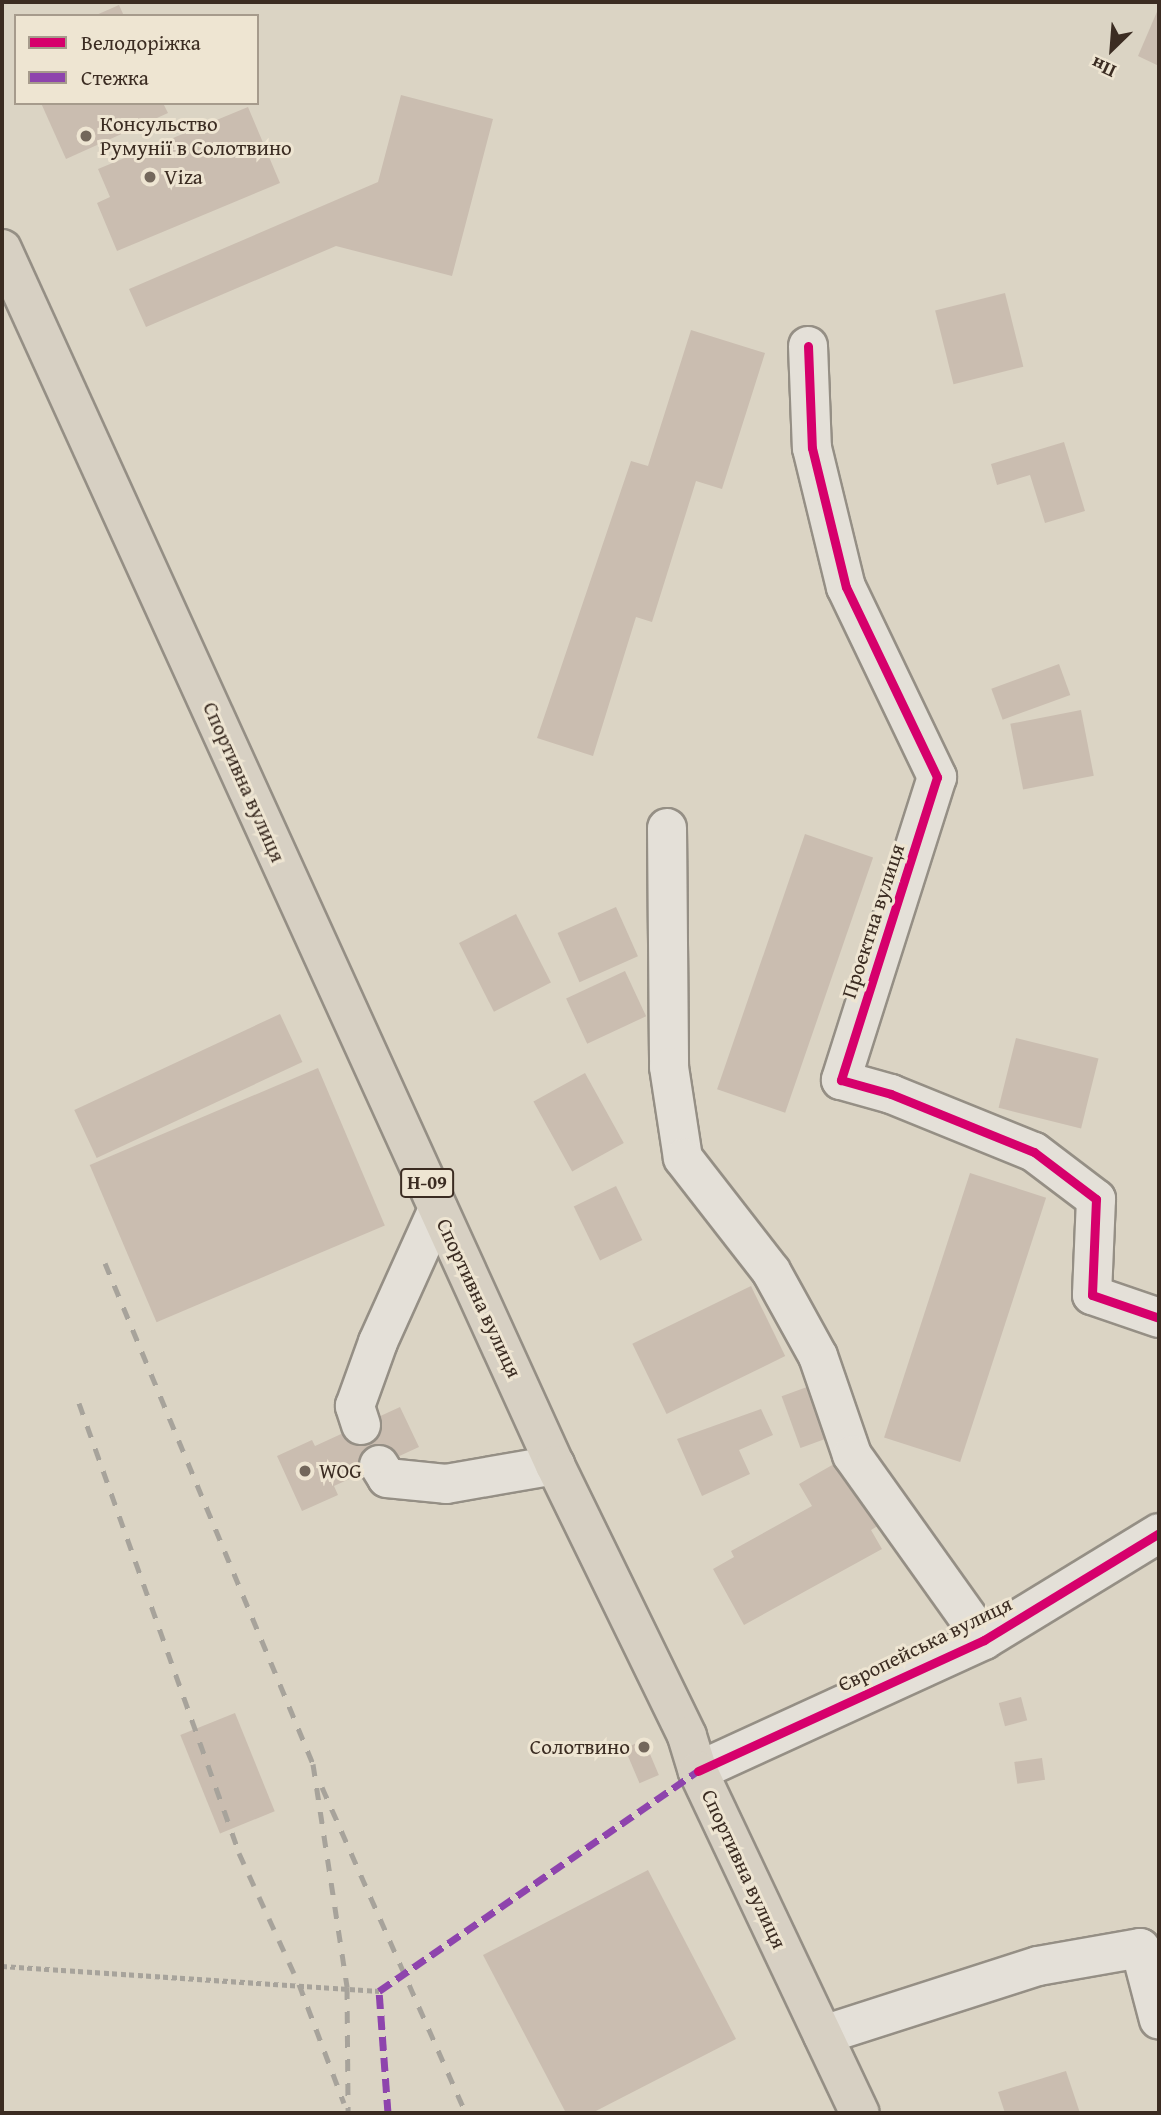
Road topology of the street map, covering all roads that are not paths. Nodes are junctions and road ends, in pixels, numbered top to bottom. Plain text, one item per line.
1 (2, 248) edge
2 (807, 346) dead end
3 (667, 828) dead end
4 (438, 1209) junction
5 (1159, 1318) edge
6 (361, 1425) dead end
7 (379, 1465) dead end
8 (555, 1465) junction
9 (1159, 1533) edge
10 (984, 1640) junction
11 (698, 1771) junction
12 (1159, 2020) edge
13 (823, 2035) junction
14 (859, 2113) edge

1 - 4 main road, Спортивна вулиця / Н-09
2 - 5 street, Проектна вулиця
3 - 10 street
4 - 6 street
4 - 8 main road, Спортивна вулиця / Н-09
7 - 8 street
8 - 11 main road, Спортивна вулиця / Н-09
9 - 10 street, Європейська вулиця
10 - 11 street, Європейська вулиця
11 - 13 main road, Спортивна вулиця / Н-09
12 - 13 street
13 - 14 main road, Спортивна вулиця / Н-09

